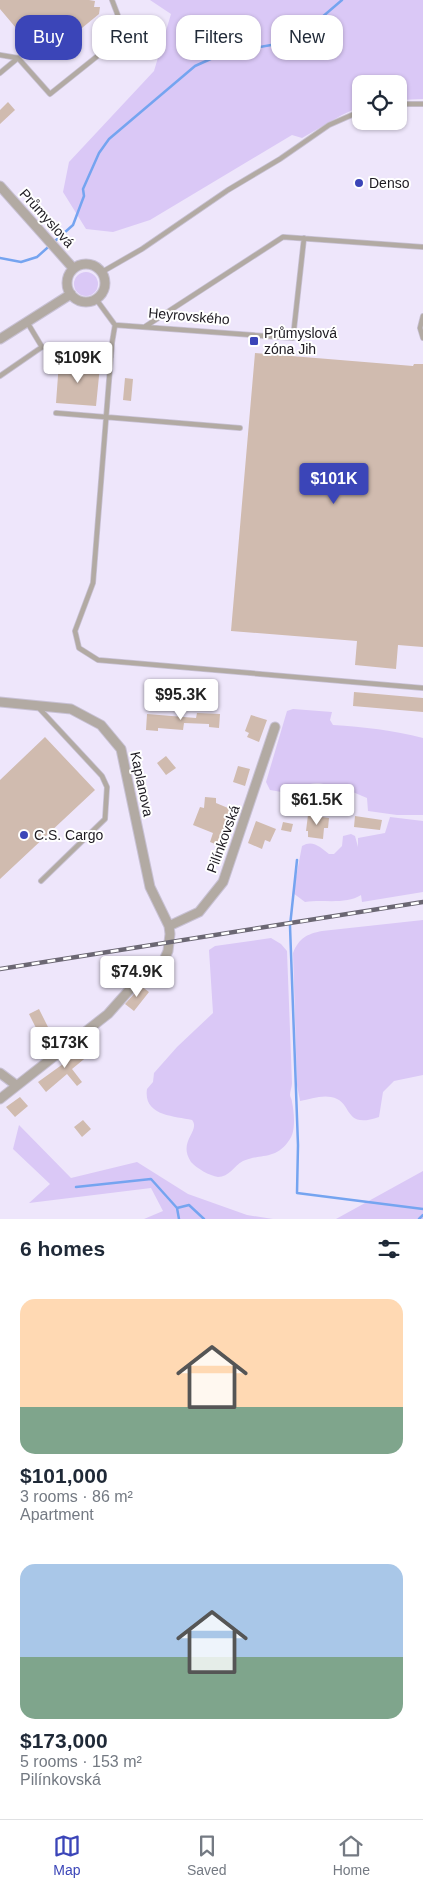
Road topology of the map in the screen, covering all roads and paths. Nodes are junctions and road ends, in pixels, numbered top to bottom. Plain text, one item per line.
1 (112, 0) edge
2 (0, 55) edge
3 (15, 58) edge
4 (16, 60) edge
5 (20, 60) edge
6 (0, 73) edge
7 (407, 104) edge
8 (423, 104) edge
9 (352, 115) edge
10 (0, 186) edge
11 (304, 238) junction
12 (423, 247) edge
13 (73, 268) junction
14 (102, 272) junction
15 (71, 294) junction
16 (96, 299) junction
17 (423, 316) edge
18 (27, 322) junction
19 (115, 324) junction
20 (145, 327) junction
21 (423, 338) edge
22 (0, 339) edge
23 (42, 346) junction
24 (111, 357) junction
25 (0, 376) edge
26 (56, 413) dead end
27 (106, 417) junction
28 (240, 428) dead end
29 (423, 688) edge
30 (0, 702) edge
31 (36, 706) junction
32 (276, 727) dead end
33 (41, 881) dead end
34 (169, 926) junction
35 (0, 1073) edge
36 (16, 1086) junction
37 (0, 1099) edge

1 - 5 lane
2 - 3 lane
4 - 6 lane
7 - 8 lane
9 - 14 lane
10 - 13 street, Průmyslová
11 - 12 lane
11 - 20 lane
11 - 20 lane, Heyrovského
13 - 14 street
13 - 15 street
14 - 16 street
15 - 16 street
15 - 18 street
16 - 19 lane
17 - 21 lane
18 - 22 street
18 - 23 lane
19 - 20 lane, Heyrovského
19 - 24 lane
23 - 24 lane
23 - 25 lane
24 - 27 lane
26 - 27 lane
27 - 28 lane
27 - 29 lane
30 - 31 street, Kaplanova
31 - 33 lane
31 - 34 street, Kaplanova
32 - 34 street, Pilínkovská
34 - 36 street
35 - 36 street
36 - 37 street

